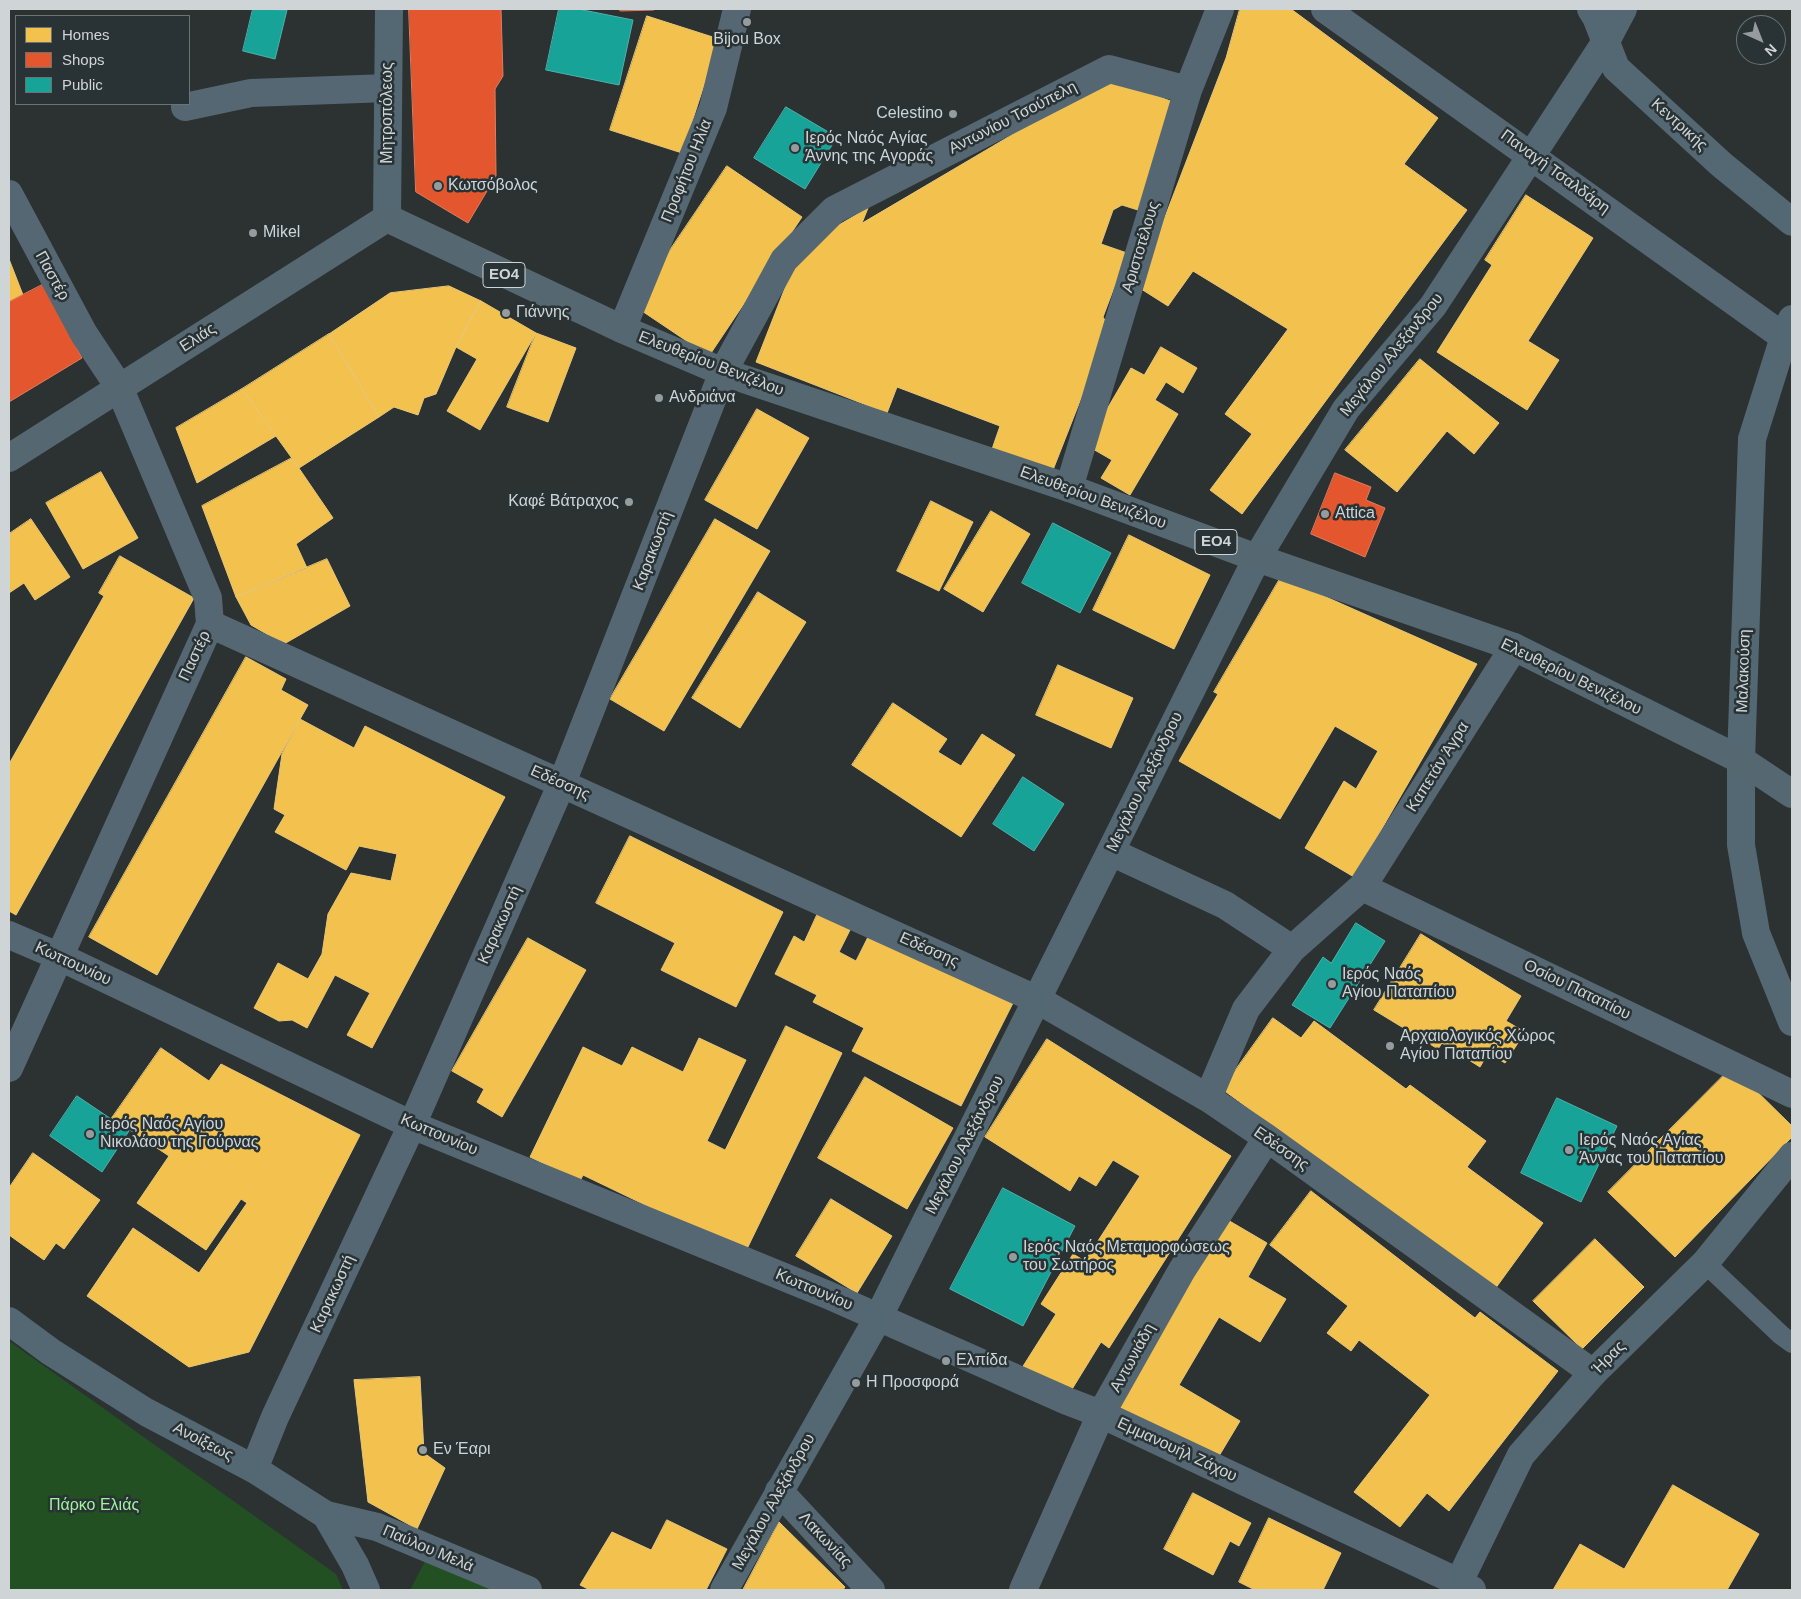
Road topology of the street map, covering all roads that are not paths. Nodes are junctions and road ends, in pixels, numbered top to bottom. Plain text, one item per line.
1 (389, 9) edge
2 (738, 9) edge
3 (1220, 9) edge
4 (1325, 9) edge
5 (1591, 9) edge
6 (1623, 9) edge
7 (1605, 43) junction
8 (388, 88) junction
9 (1188, 90) junction
10 (185, 107) dead end
11 (1532, 155) junction
12 (10, 199) edge
13 (387, 218) junction
14 (1792, 222) edge
15 (622, 329) junction
16 (1790, 332) edge
17 (723, 372) junction
18 (119, 387) junction
19 (9, 458) edge
20 (1069, 488) junction
21 (1257, 558) junction
22 (210, 624) junction
23 (1514, 647) junction
24 (1741, 760) junction
25 (562, 784) junction
26 (1792, 794) edge
27 (1111, 852) junction
28 (1362, 887) junction
29 (9, 935) edge
30 (1292, 949) junction
31 (58, 956) junction
32 (1038, 1000) junction
33 (1792, 1022) edge
34 (9, 1068) edge
35 (1792, 1094) edge
36 (1208, 1098) junction
37 (412, 1125) junction
38 (1267, 1138) junction
39 (1792, 1156) edge
40 (1705, 1263) junction
41 (878, 1318) junction
42 (9, 1321) edge
43 (1792, 1343) edge
44 (1593, 1373) junction
45 (1101, 1414) junction
46 (254, 1469) junction
47 (779, 1491) junction
48 (326, 1516) junction
49 (1461, 1588) edge
50 (366, 1590) edge
51 (528, 1590) edge
52 (724, 1590) edge
53 (871, 1590) edge
54 (1023, 1590) edge

1 - 8 street, Μητροπόλεως
2 - 15 street, Προφήτου Ηλία
3 - 9 street, Αριστοτέλους
4 - 11 street, Παναγή Τσαλδάρη
5 - 7 street, Κεντρικής
6 - 7 street, Μεγάλου Αλεξάνδρου
7 - 11 street, Μεγάλου Αλεξάνδρου
7 - 14 street, Κεντρικής
8 - 10 street
8 - 13 street, Μητροπόλεως
9 - 17 street, Αντωνίου Τσούπελη
9 - 20 street, Αριστοτέλους
11 - 16 street, Παναγή Τσαλδάρη
11 - 21 street, Μεγάλου Αλεξάνδρου
12 - 18 street, Παστέρ
13 - 15 main road, Ελευθερίου Βενιζέλου / ΕΟ4
13 - 18 main road, Ελιάς
15 - 17 main road, Ελευθερίου Βενιζέλου / ΕΟ4
16 - 24 street, Μαλακούση
17 - 20 main road, Ελευθερίου Βενιζέλου / ΕΟ4
17 - 25 street, Καρακωστή
18 - 19 main road, Ελιάς
18 - 22 street, Παστέρ
20 - 21 main road, Ελευθερίου Βενιζέλου / ΕΟ4
21 - 23 main road, Ελευθερίου Βενιζέλου / ΕΟ4
21 - 27 street, Μεγάλου Αλεξάνδρου
22 - 25 street, Εδέσσης
22 - 31 street, Παστέρ
23 - 24 main road, Ελευθερίου Βενιζέλου / ΕΟ4
23 - 28 street, Καπετάν Άγρα
24 - 26 main road, Ελευθερίου Βενιζέλου / ΕΟ4
24 - 33 street, Μαλακούση
25 - 32 street, Εδέσσης
25 - 37 street, Καρακωστή
27 - 30 street
27 - 32 street, Μεγάλου Αλεξάνδρου
28 - 30 street, Καπετάν Άγρα
28 - 35 street, Οσίου Παταπίου
29 - 31 street, Κωττουνίου
30 - 36 street, Καπετάν Άγρα
31 - 34 street, Παστέρ
31 - 37 street, Κωττουνίου
32 - 36 street, Εδέσσης
32 - 41 street, Μεγάλου Αλεξάνδρου
36 - 38 street, Εδέσσης
37 - 41 street, Κωττουνίου
37 - 46 street, Καρακωστή
38 - 44 street, Εδέσσης
38 - 45 street, Αντωνιάδη
39 - 40 street, Ήρας
40 - 43 lane
40 - 44 street, Ήρας
41 - 45 street, Εμμανουήλ Ζάχου
41 - 47 street, Μεγάλου Αλεξάνδρου
42 - 46 street, Ανοίξεως
44 - 49 street, Ήρας
45 - 49 street, Εμμανουήλ Ζάχου
45 - 54 street, Αντωνιάδη
46 - 48 street, Ανοίξεως
47 - 52 street, Μεγάλου Αλεξάνδρου
47 - 53 street, Λακωνίας
48 - 50 street, Ανοίξεως
48 - 51 street, Παύλου Μελά

